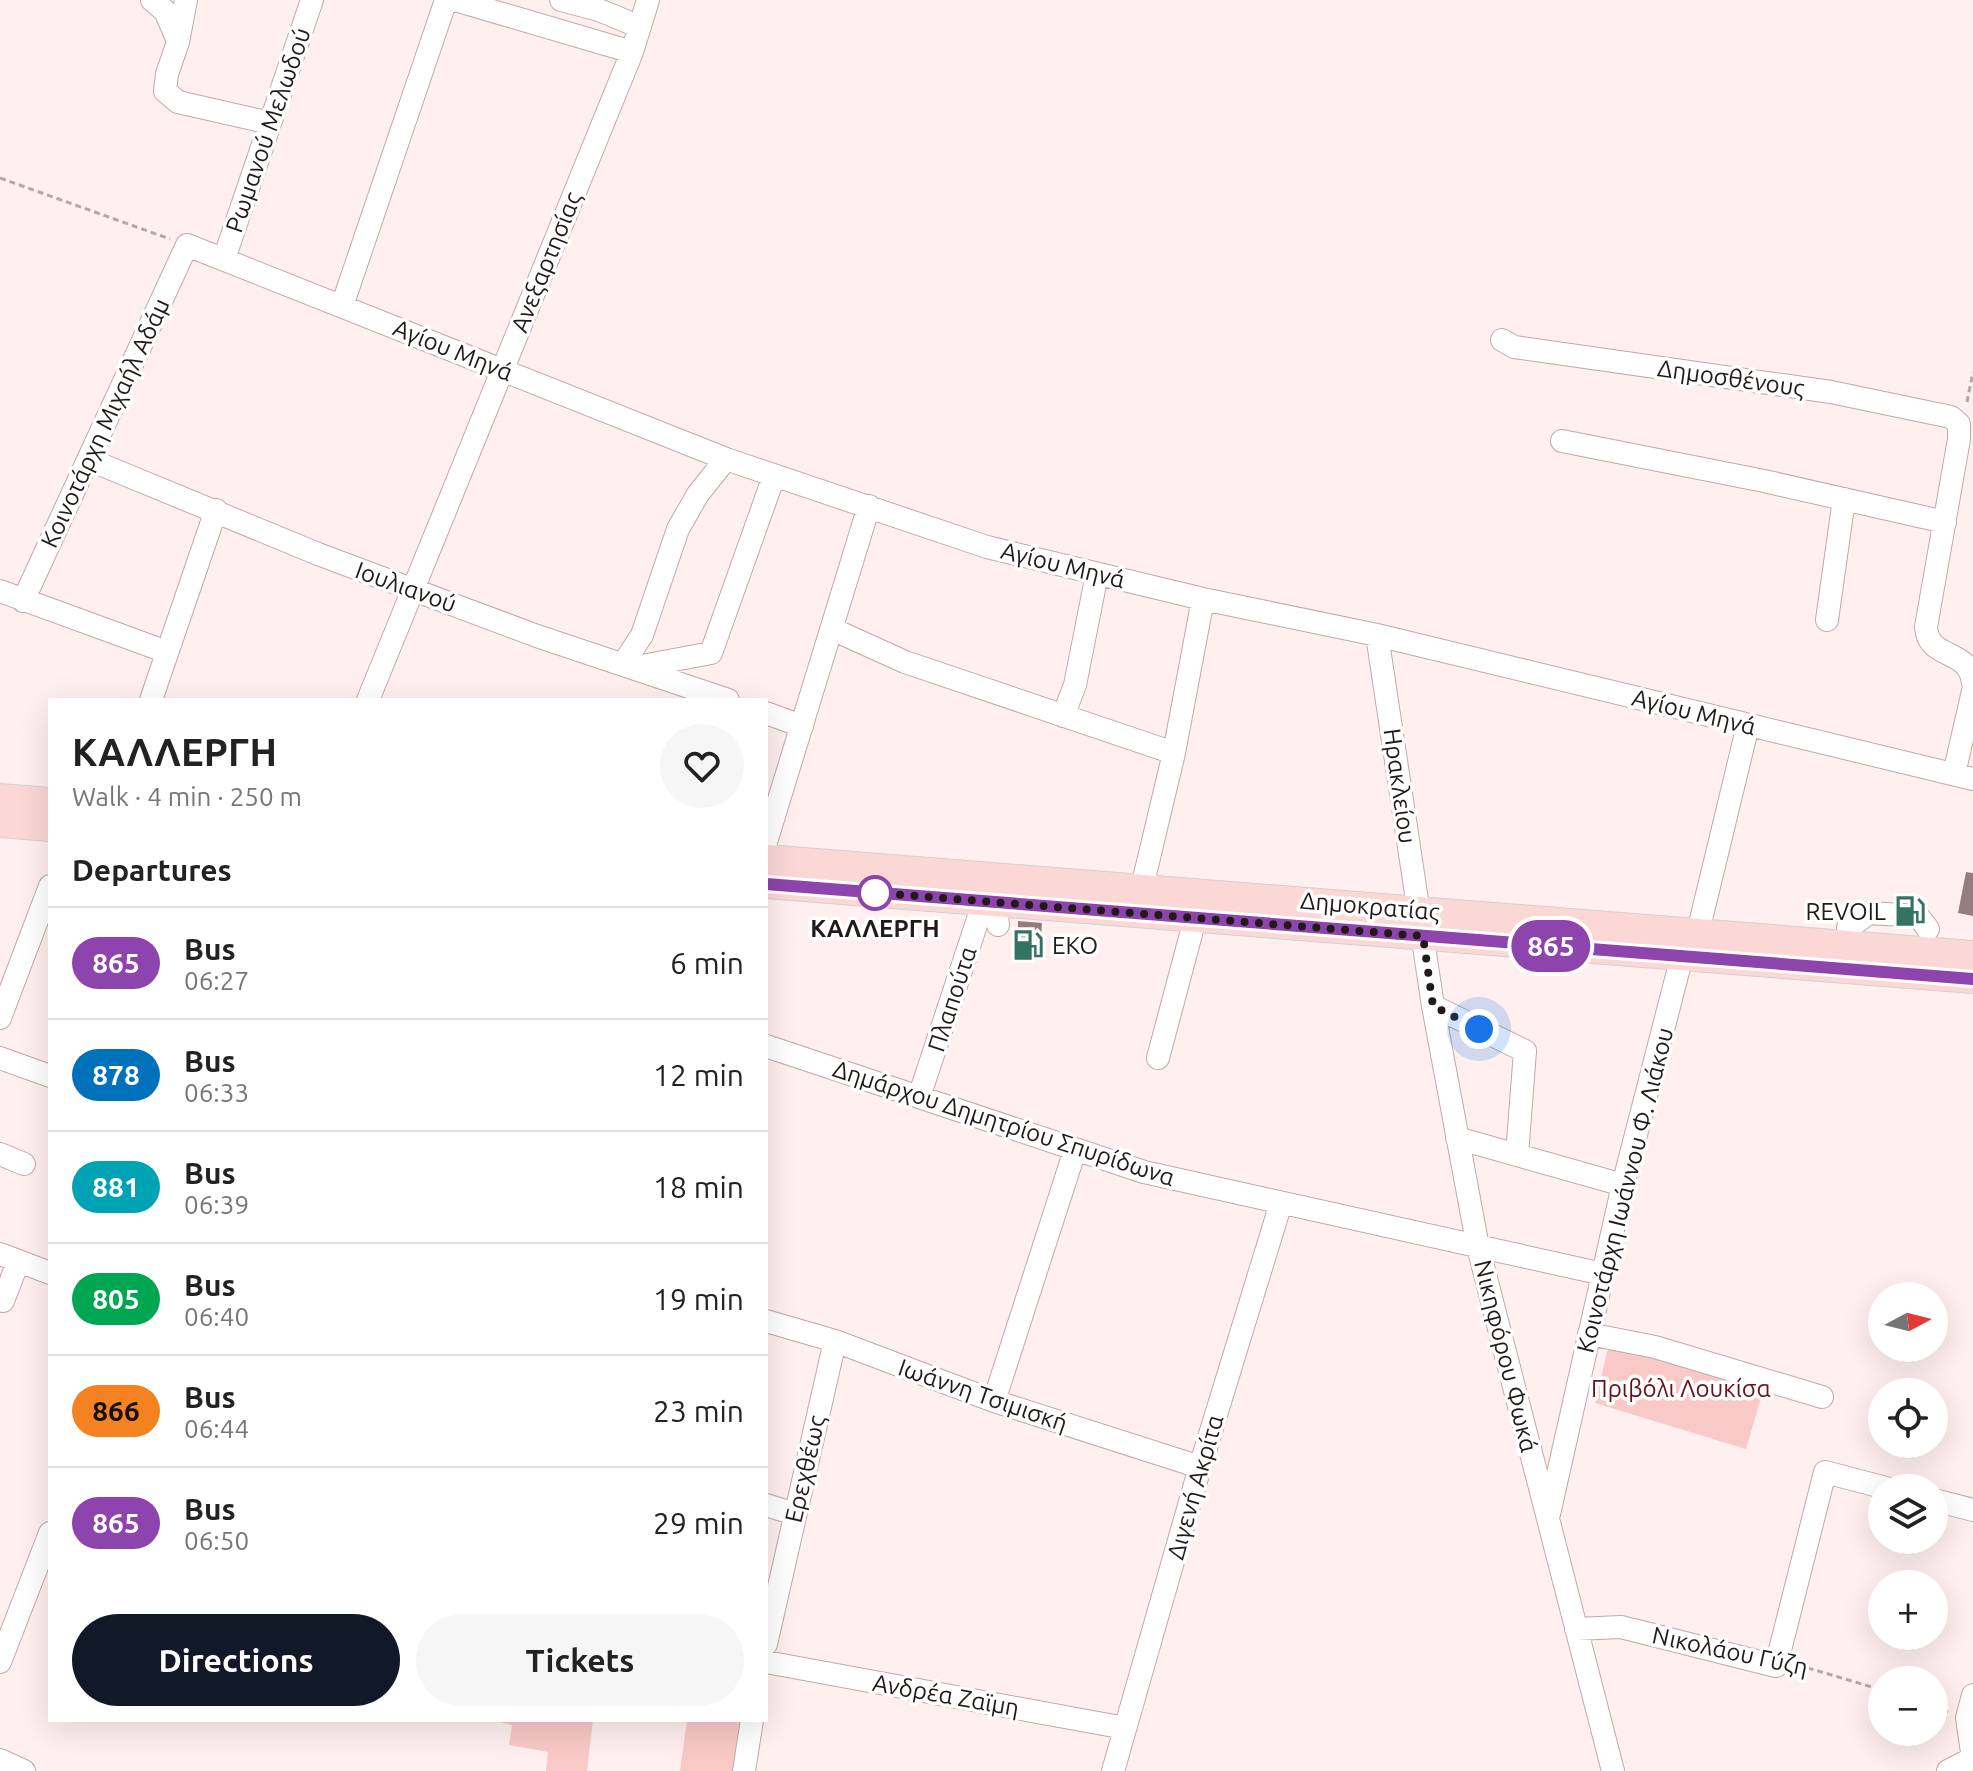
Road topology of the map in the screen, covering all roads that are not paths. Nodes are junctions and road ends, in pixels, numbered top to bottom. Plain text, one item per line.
1 (152, 0) edge
2 (186, 0) edge
3 (312, 0) edge
4 (446, 0) edge
5 (455, 0) edge
6 (561, 0) edge
7 (648, 0) edge
8 (640, 27) junction
9 (178, 42) junction
10 (632, 52) junction
11 (270, 123) junction
12 (187, 245) joint
13 (224, 259) junction
14 (342, 306) junction
15 (1502, 340) dead end
16 (502, 369) junction
17 (1562, 441) dead end
18 (726, 459) junction
19 (90, 460) junction
20 (774, 476) junction
21 (1844, 499) junction
22 (869, 506) junction
23 (216, 510) junction
24 (1945, 522) junction
25 (1097, 574) junction
26 (412, 589) junction
27 (0, 591) edge
28 (1203, 599) junction
29 (23, 601) junction
30 (1827, 620) dead end
31 (832, 629) junction
32 (1377, 635) junction
33 (167, 652) junction
34 (630, 666) junction
35 (1973, 683) edge
36 (1973, 691) edge
37 (152, 698) edge
38 (369, 698) edge
39 (722, 698) edge
40 (768, 714) edge
41 (1063, 716) junction
42 (1748, 725) junction
43 (802, 726) junction
44 (1174, 753) junction
45 (1963, 776) edge
46 (0, 798) edge
47 (48, 802) edge
48 (0, 823) edge
49 (48, 827) edge
50 (768, 836) edge
51 (768, 859) edge
52 (768, 884) edge
53 (1142, 887) junction
54 (48, 891) edge
55 (992, 909) junction
56 (1195, 919) junction
57 (1421, 923) junction
58 (1848, 928) dead end
59 (1928, 929) dead end
60 (1698, 932) junction
61 (1973, 955) edge
62 (1682, 956) junction
63 (1973, 979) edge
64 (1433, 1006) junction
65 (0, 1018) edge
66 (768, 1047) edge
67 (0, 1058) edge
68 (1158, 1058) dead end
69 (48, 1075) edge
70 (919, 1097) junction
71 (1457, 1138) junction
72 (1075, 1150) junction
73 (0, 1154) edge
74 (1517, 1155) junction
75 (24, 1164) dead end
76 (1623, 1185) junction
77 (1281, 1203) junction
78 (1478, 1247) junction
79 (9, 1258) edge
80 (48, 1272) edge
81 (1603, 1274) junction
82 (3, 1301) dead end
83 (768, 1322) edge
84 (1589, 1334) junction
85 (835, 1341) junction
86 (1822, 1397) dead end
87 (994, 1401) junction
88 (1200, 1467) junction
89 (1868, 1483) edge
90 (1948, 1504) edge
91 (768, 1506) edge
92 (1973, 1510) edge
93 (795, 1514) junction
94 (1548, 1519) junction
95 (48, 1538) edge
96 (1576, 1629) junction
97 (768, 1635) edge
98 (0, 1662) edge
99 (768, 1662) edge
100 (1973, 1695) edge
101 (752, 1722) edge
102 (1125, 1728) junction
103 (1973, 1758) edge
104 (0, 1760) edge
105 (24, 1771) edge
106 (744, 1771) edge
107 (1113, 1771) edge
108 (1613, 1771) edge
109 (1948, 1771) edge

1 - 9 street
2 - 9 street
3 - 11 street, Ρωμανού Μελωδού
4 - 14 street
5 - 10 street
6 - 8 street
7 - 8 street, Ανεξαρτησίας
8 - 10 street, Ανεξαρτησίας
9 - 11 street
10 - 16 street, Ανεξαρτησίας
11 - 13 street, Ρωμανού Μελωδού
12 - 13 street, Αγίου Μηνά
12 - 19 street, Κοινοτάρχη Μιχαήλ Αδάμ
13 - 14 street, Αγίου Μηνά
14 - 16 street, Αγίου Μηνά
15 - 24 street, Δημοσθένους
16 - 18 street, Αγίου Μηνά
16 - 26 street, Ανεξαρτησίας
17 - 21 street
18 - 20 street, Αγίου Μηνά
18 - 34 street
19 - 23 street, Ιουλιανού
19 - 29 street, Κοινοτάρχη Μιχαήλ Αδάμ
20 - 22 street, Αγίου Μηνά
20 - 34 street
21 - 24 street
21 - 30 street
22 - 25 street, Αγίου Μηνά
22 - 31 street
23 - 26 street, Ιουλιανού
23 - 33 street
24 - 35 street
25 - 28 street, Αγίου Μηνά
25 - 41 street
26 - 34 street, Ιουλιανού
26 - 38 street, Ανεξαρτησίας
27 - 29 street
28 - 32 street, Αγίου Μηνά
28 - 44 street
29 - 33 street
31 - 41 street
31 - 43 street
32 - 42 street, Αγίου Μηνά
32 - 57 street, Ηρακλείου
33 - 37 street
34 - 39 street, Ιουλιανού
36 - 45 street
40 - 43 street
41 - 44 street
42 - 45 street, Αγίου Μηνά
42 - 60 street
43 - 50 street
44 - 53 street
46 - 47 main road
48 - 49 main road
51 - 53 main road, Δημοκρατίας
52 - 55 main road, Δημοκρατίας
53 - 57 main road, Δημοκρατίας
54 - 65 street
55 - 56 main road, Δημοκρατίας
55 - 70 street, Πλαπούτα
56 - 57 main road, Δημοκρατίας
56 - 68 street
57 - 60 main road, Δημοκρατίας
57 - 62 main road, Δημοκρατίας
57 - 64 street, Νικηφόρου Φωκά
58 - 59 street
60 - 61 main road, Δημοκρατίας
62 - 63 main road, Δημοκρατίας
62 - 76 street, Κοινοτάρχη Ιωάννου Φ. Λιάκου
64 - 71 street, Νικηφόρου Φωκά
64 - 74 street
66 - 70 street, Δημάρχου Δημητρίου Σπυρίδωνα
67 - 69 street
70 - 72 street, Δημάρχου Δημητρίου Σπυρίδωνα
71 - 74 street
71 - 78 street, Νικηφόρου Φωκά
72 - 77 street, Δημάρχου Δημητρίου Σπυρίδωνα
72 - 87 street
73 - 75 street
74 - 76 street
76 - 81 street, Κοινοτάρχη Ιωάννου Φ. Λιάκου
77 - 78 street, Δημάρχου Δημητρίου Σπυρίδωνα
77 - 88 street, Διγενή Ακρίτα
78 - 81 street, Δημάρχου Δημητρίου Σπυρίδωνα
78 - 94 street, Νικηφόρου Φωκά
79 - 80 street
79 - 82 street
81 - 84 street, Κοινοτάρχη Ιωάννου Φ. Λιάκου
83 - 85 street, Ιωάννη Τσιμισκή
84 - 86 street
84 - 94 street, Κοινοτάρχη Ιωάννου Φ. Λιάκου
85 - 87 street, Ιωάννη Τσιμισκή
85 - 93 street, Ερεχθέως
87 - 88 street, Ιωάννη Τσιμισκή
88 - 102 street, Διγενή Ακρίτα
89 - 96 street, Νικολάου Γύζη
90 - 92 street
91 - 93 street
93 - 97 street, Ερεχθέως
94 - 96 street, Νικηφόρου Φωκά
95 - 98 street
96 - 108 street, Νικηφόρου Φωκά
99 - 102 street, Ανδρέα Ζαϊμη
100 - 103 street
101 - 106 street
102 - 107 street, Διγενή Ακρίτα
103 - 109 street
104 - 105 street

